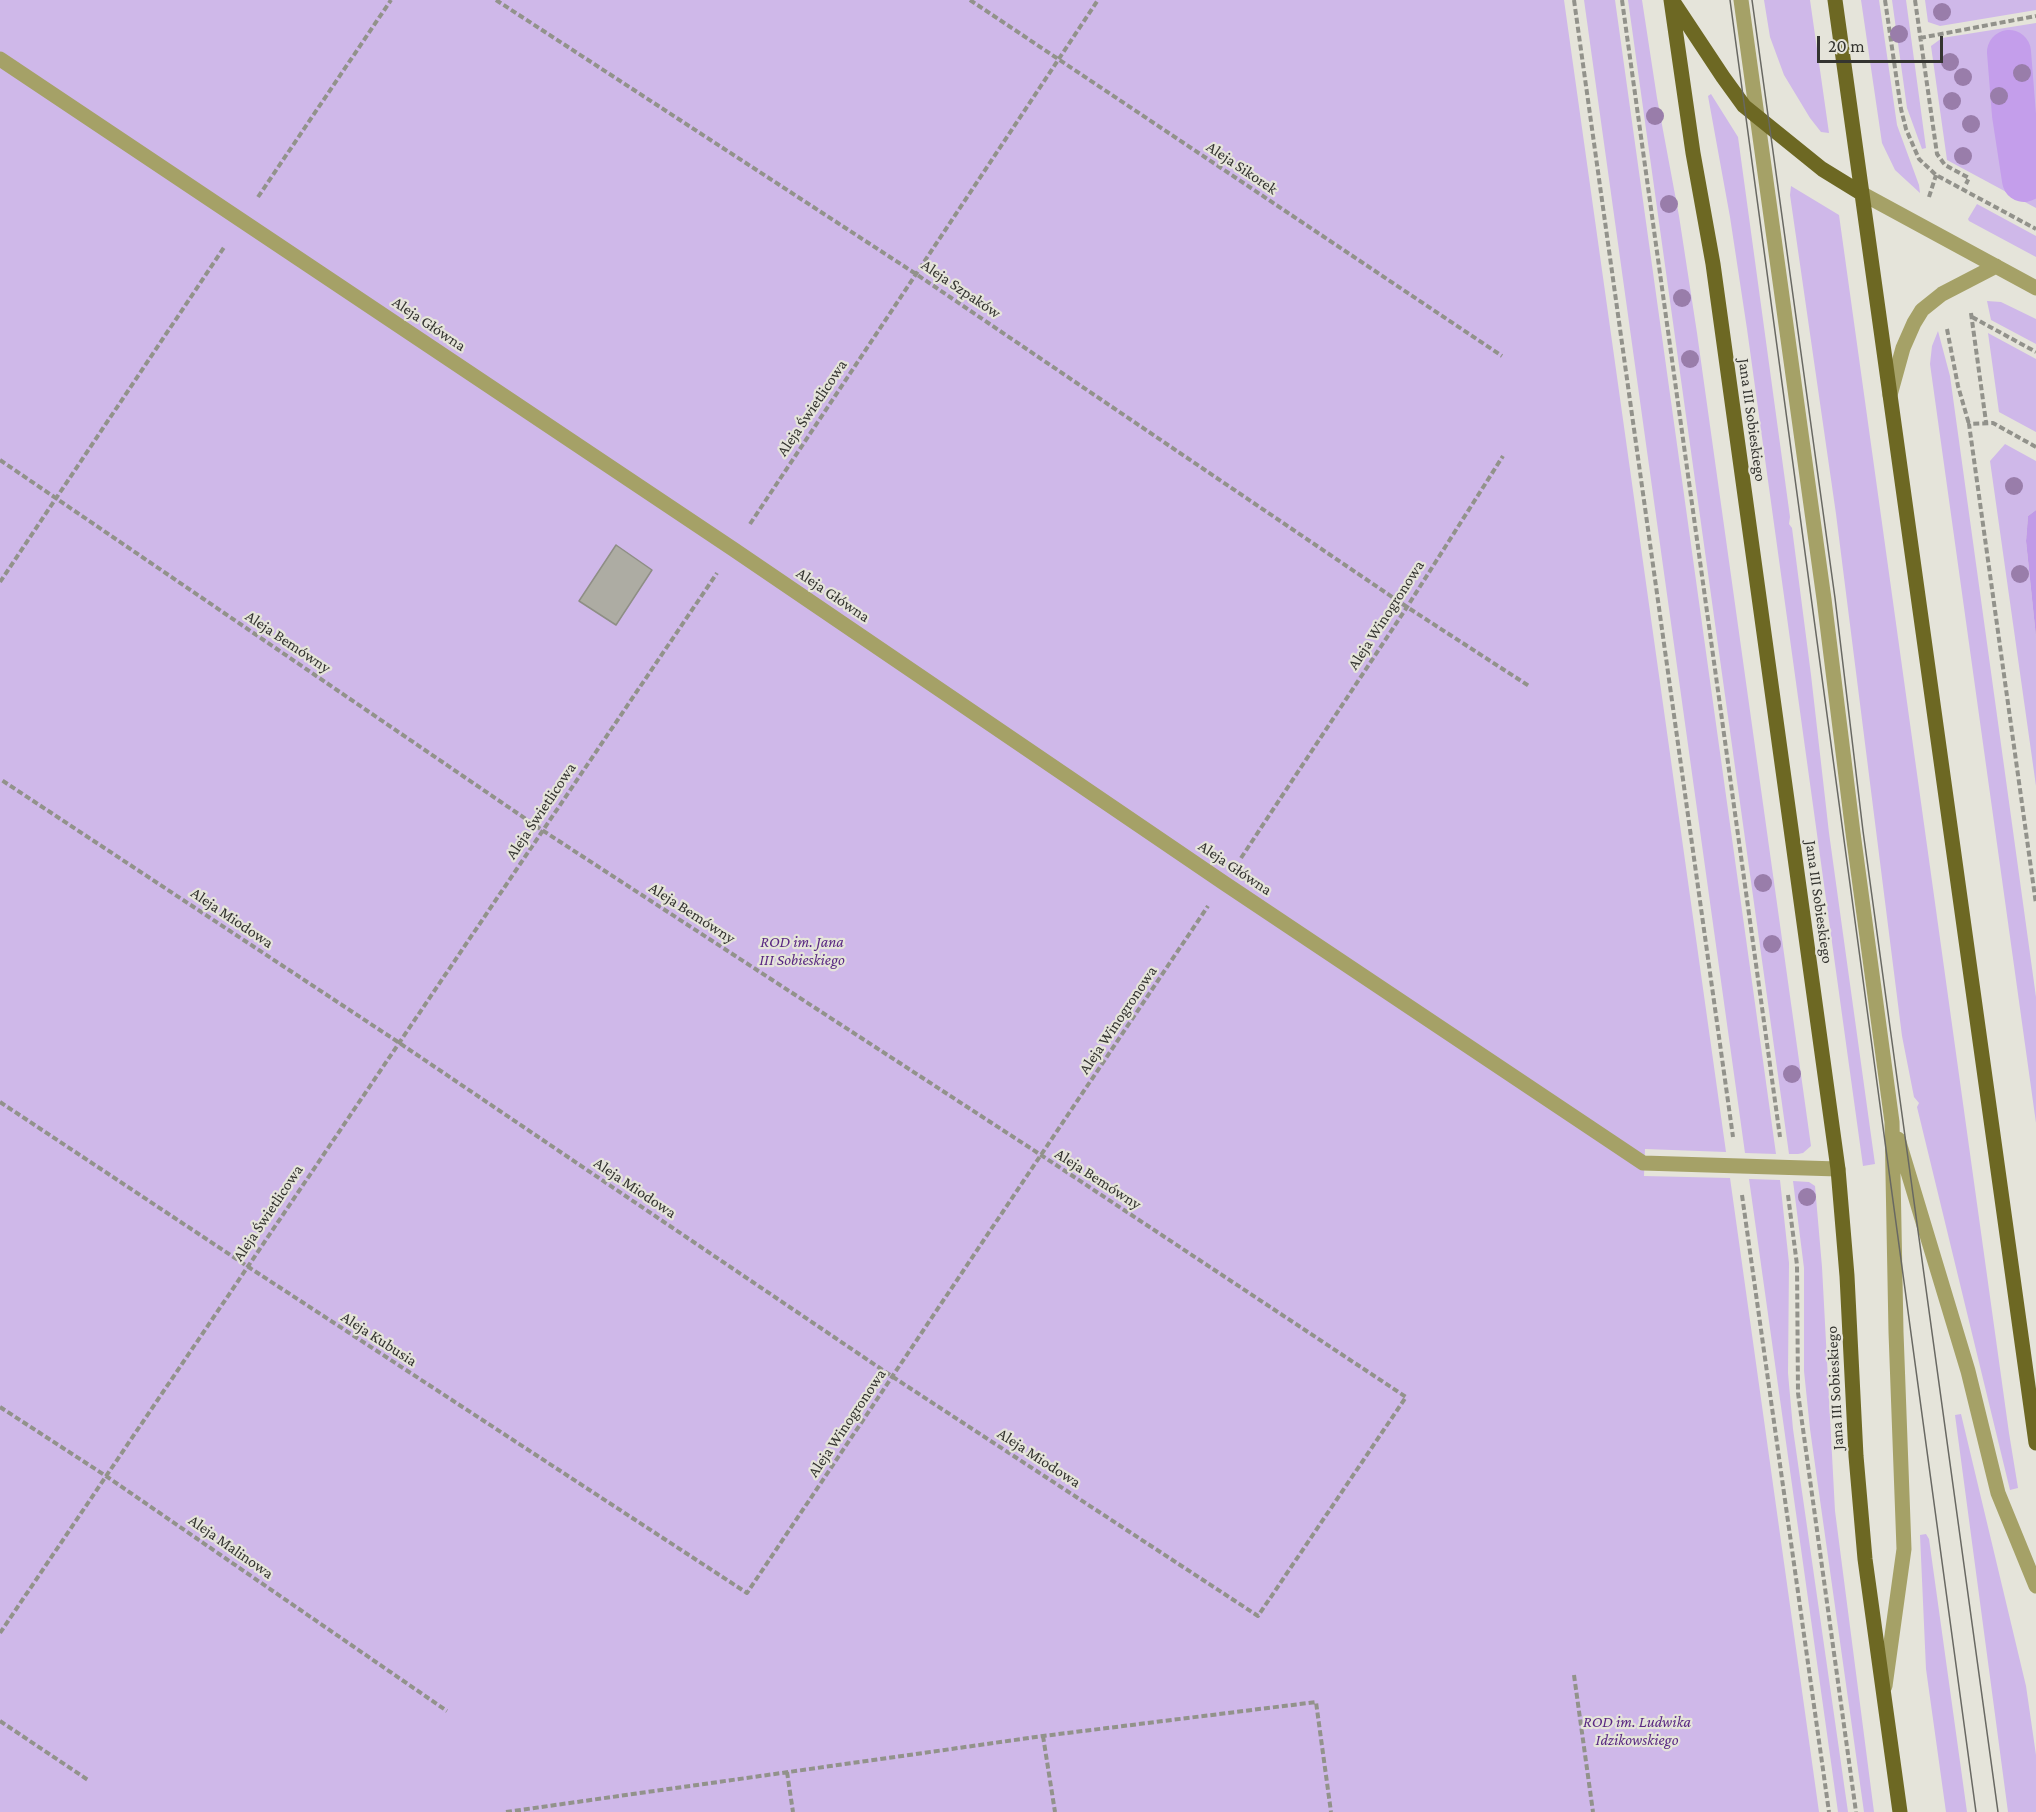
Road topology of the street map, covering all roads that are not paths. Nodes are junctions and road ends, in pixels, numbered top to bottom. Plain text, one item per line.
1 (1672, 0) edge
2 (1741, 0) edge
3 (1835, 0) edge
4 (0, 59) edge
5 (1757, 117) junction
6 (1861, 193) junction
7 (1996, 266) junction
8 (2036, 288) edge
9 (1889, 398) junction
10 (1892, 1122) junction
11 (1838, 1169) junction
12 (2036, 1443) edge
13 (2036, 1586) edge
14 (1884, 1696) junction
15 (1900, 1812) edge

1 - 5 main road
1 - 11 main road, Jana III Sobieskiego
2 - 5 street
3 - 6 main road
4 - 11 street, Aleja Główna
5 - 6 main road
5 - 10 street
6 - 7 street
6 - 9 main road
7 - 8 street
7 - 9 street
9 - 12 main road
10 - 13 street
10 - 14 street
11 - 14 main road, Jana III Sobieskiego
14 - 15 main road, Jana III Sobieskiego

